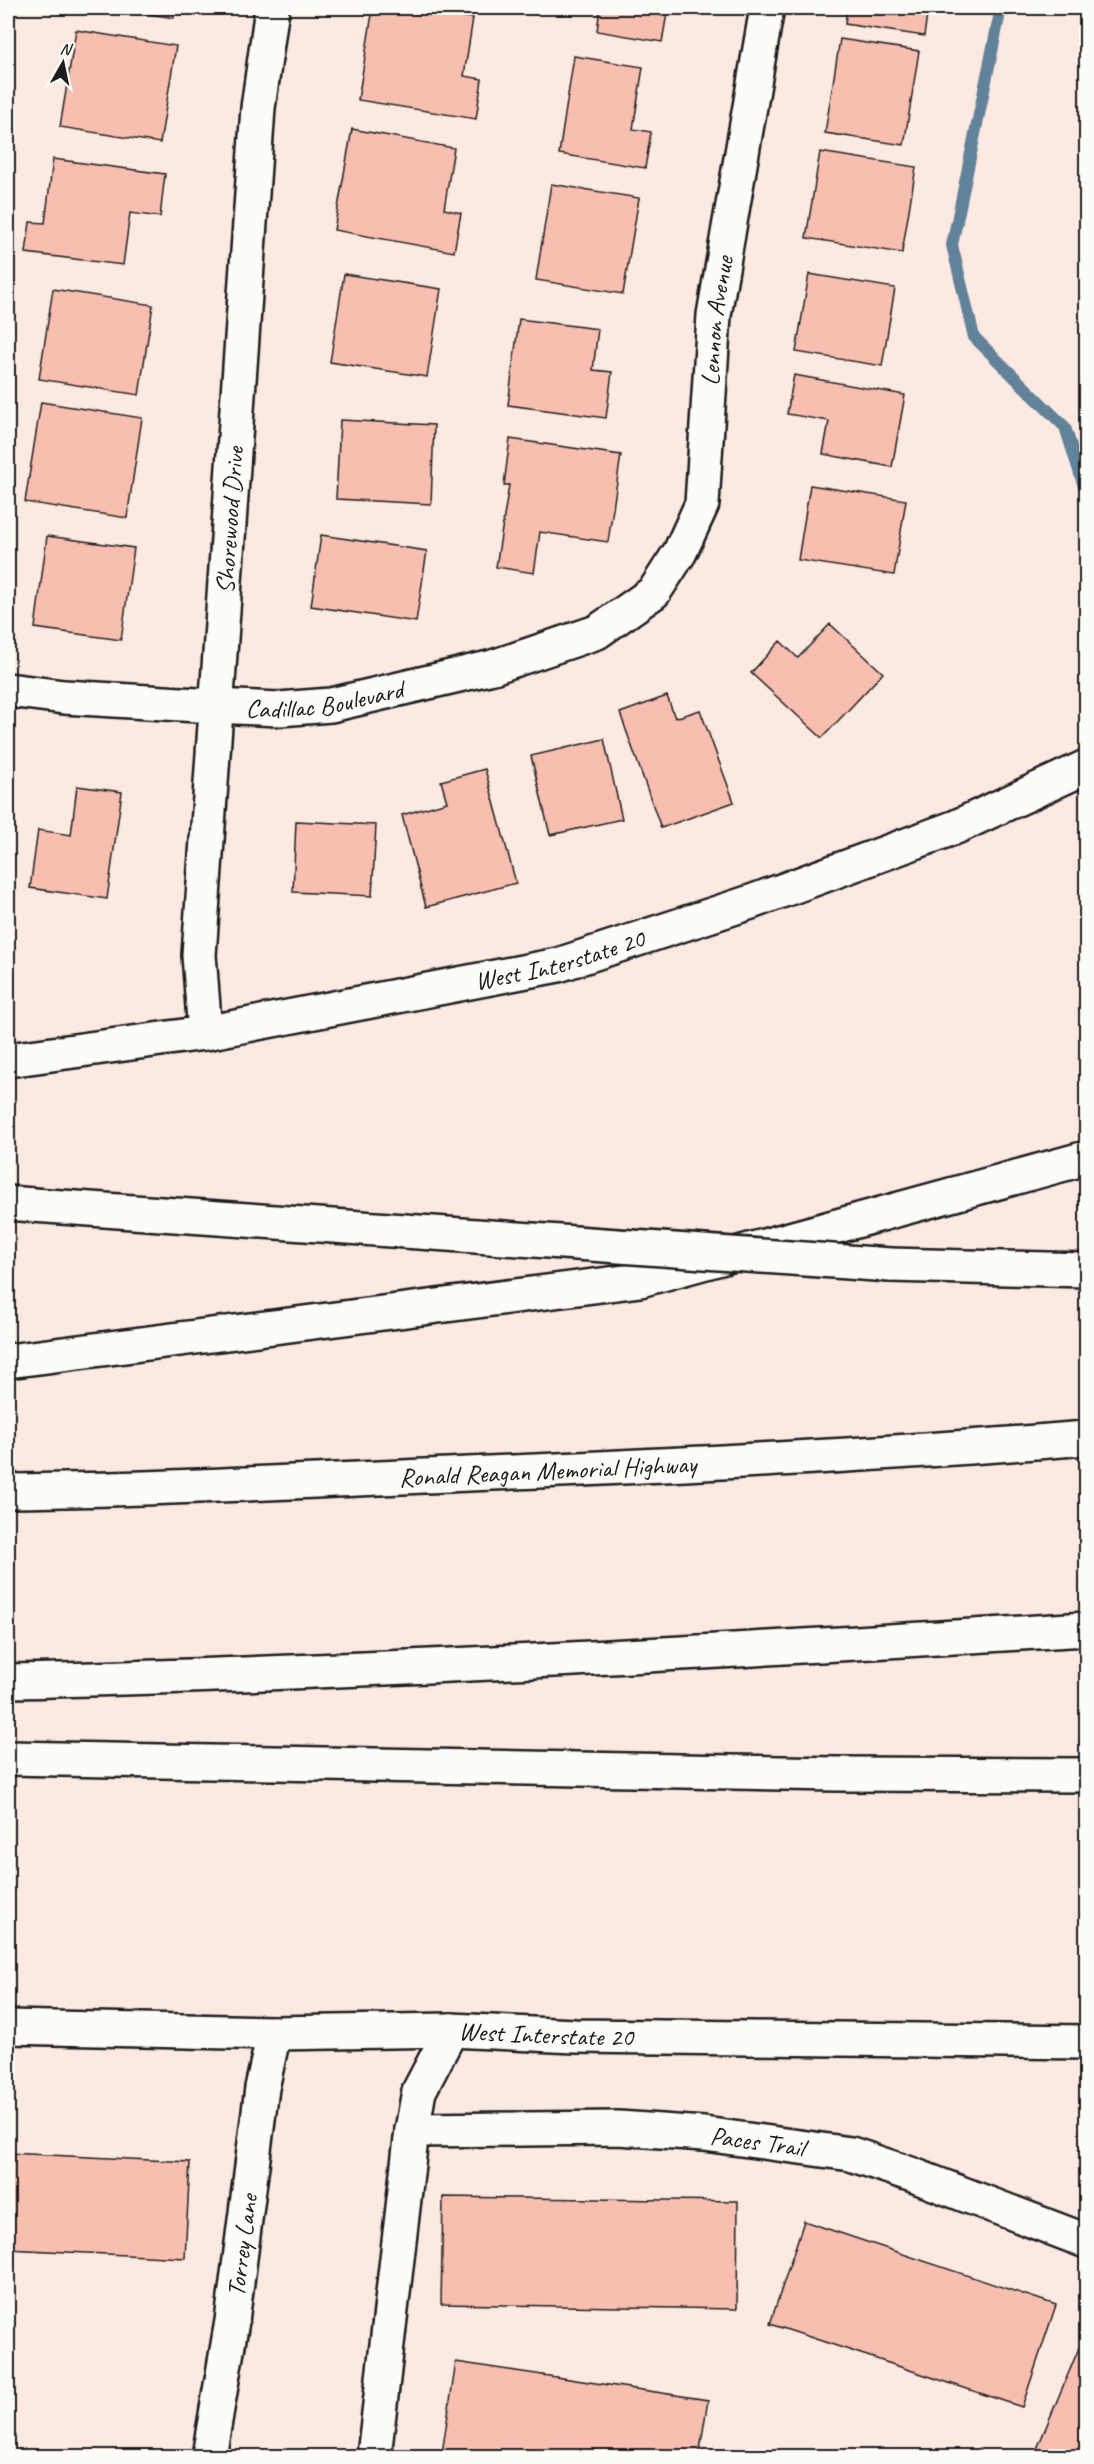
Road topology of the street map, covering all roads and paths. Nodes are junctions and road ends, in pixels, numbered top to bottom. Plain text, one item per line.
1 (272, 8) edge
2 (767, 8) edge
3 (628, 611) joint
4 (8, 690) edge
5 (215, 706) junction
6 (1086, 767) edge
7 (205, 1033) junction
8 (8, 1060) edge
9 (1086, 1158) edge
10 (20, 1204) edge
11 (1086, 1270) edge
12 (8, 1361) edge
13 (1086, 1438) edge
14 (8, 1491) edge
15 (1086, 1629) edge
16 (8, 1681) edge
17 (8, 1758) edge
18 (1086, 1775) edge
19 (8, 2027) edge
20 (451, 2030) junction
21 (274, 2033) junction
22 (1086, 2042) edge
23 (412, 2130) junction
24 (1086, 2241) edge
25 (208, 2457) edge
26 (374, 2457) edge

1 - 5 main road, Shorewood Drive
2 - 3 main road, Lennon Avenue
3 - 5 main road, Cadillac Boulevard
4 - 5 main road, Cadillac Boulevard
5 - 7 main road, Shorewood Drive
6 - 7 main road, West Interstate 20
7 - 8 main road, West Interstate 20
9 - 12 main road
10 - 11 main road, bridge
13 - 14 main road, Ronald Reagan Memorial Highway
15 - 16 main road
17 - 18 main road
19 - 21 main road, West Interstate 20
20 - 21 main road, West Interstate 20
20 - 22 main road, West Interstate 20
20 - 23 main road
21 - 25 main road, Torrey Lane
23 - 24 main road, Paces Trail
23 - 26 main road

